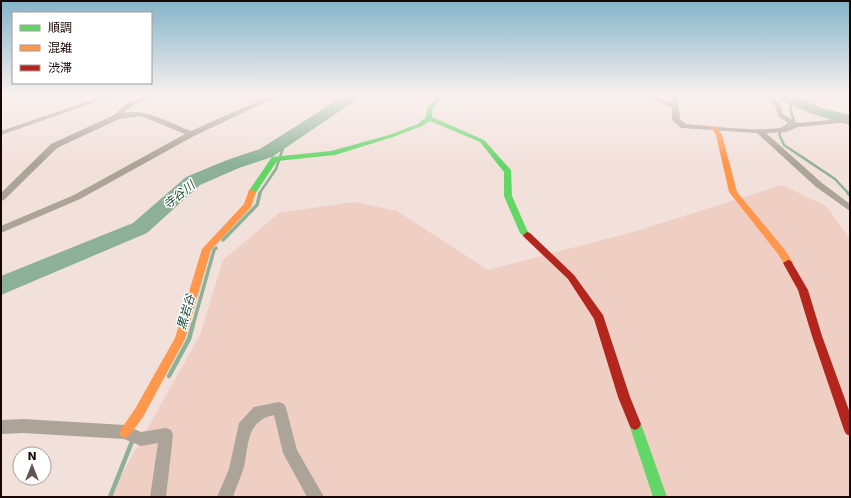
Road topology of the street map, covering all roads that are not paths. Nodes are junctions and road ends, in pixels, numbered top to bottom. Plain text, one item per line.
1 (55, 118) edge
2 (115, 118) edge
3 (152, 118) edge
4 (226, 118) edge
5 (429, 118) joint
6 (676, 118) edge
7 (784, 118) edge
8 (847, 120) edge
9 (797, 125) junction
10 (715, 128) junction
11 (759, 131) junction
12 (1, 133) edge
13 (191, 134) junction
14 (1, 198) edge
15 (850, 208) edge
16 (1, 230) edge
17 (1, 427) edge
18 (850, 430) edge
19 (126, 433) junction
20 (158, 497) edge
21 (225, 497) edge
22 (316, 497) edge
23 (660, 497) edge

1 - 12 street
2 - 14 street
3 - 13 street
4 - 13 street
5 - 19 street
5 - 23 street
6 - 10 street
7 - 9 street
8 - 9 street
9 - 11 street
10 - 11 street
10 - 18 street
11 - 15 street
13 - 16 street
17 - 19 street
19 - 20 street
21 - 22 street

